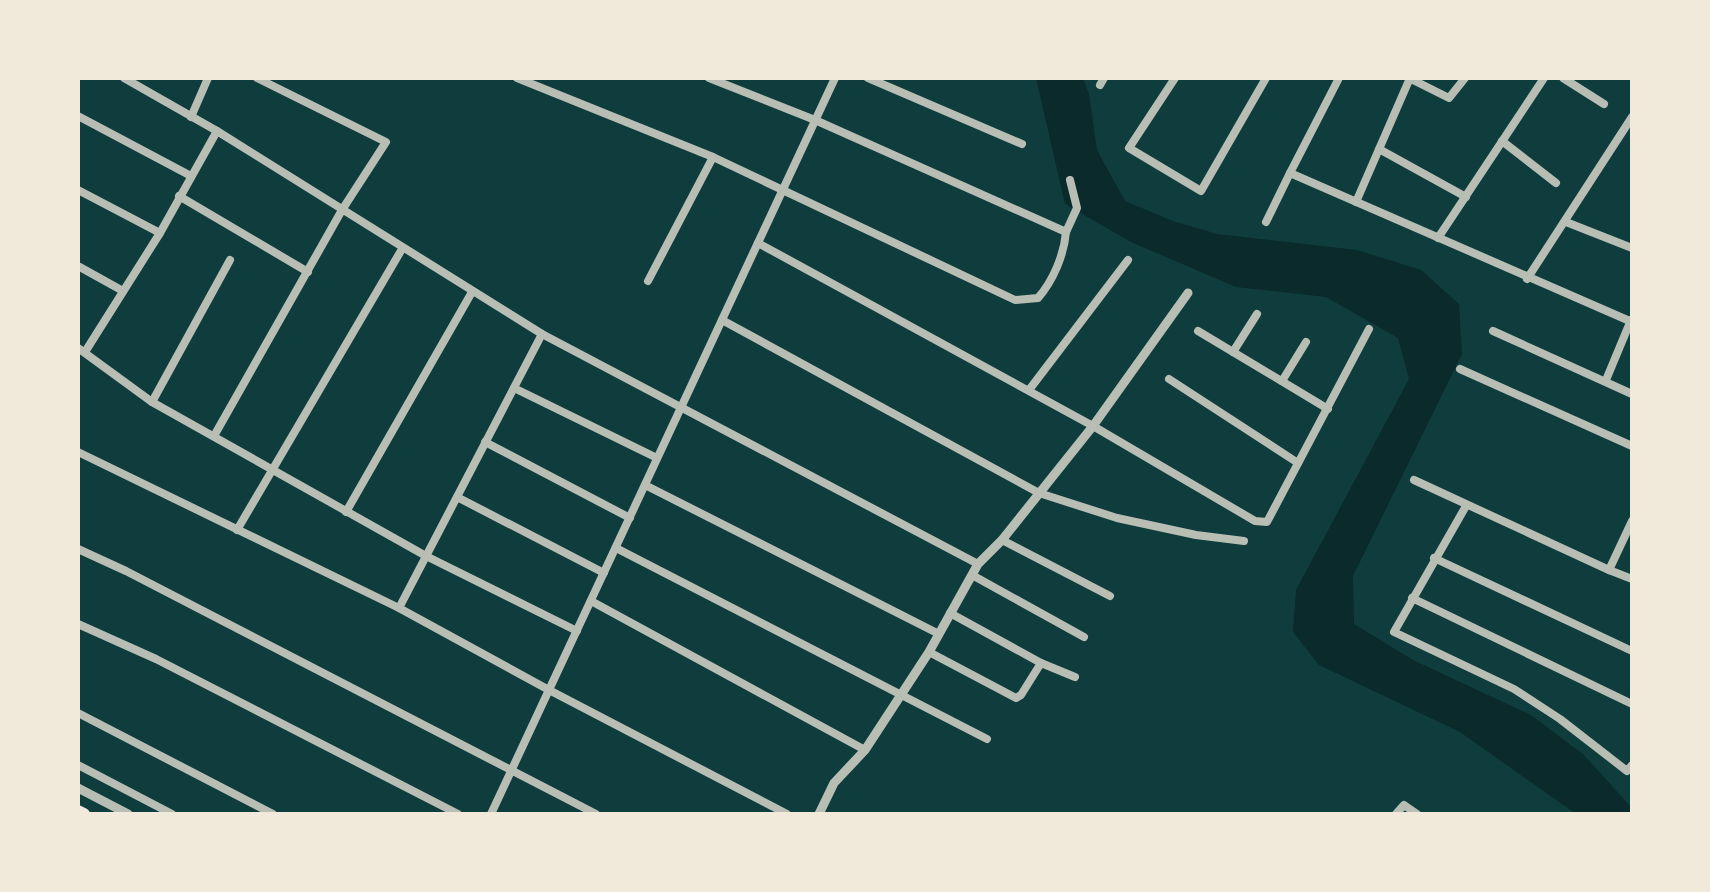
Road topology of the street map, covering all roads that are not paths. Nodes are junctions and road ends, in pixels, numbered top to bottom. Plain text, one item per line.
1 (124, 78) edge
2 (208, 78) edge
3 (257, 78) edge
4 (516, 78) edge
5 (709, 78) edge
6 (835, 78) edge
7 (868, 78) edge
8 (1175, 78) edge
9 (1266, 78) edge
10 (1339, 78) edge
11 (1409, 78) edge
12 (1465, 78) edge
13 (1544, 78) edge
14 (1563, 78) edge
15 (1604, 104) dead end
16 (78, 116) edge
17 (191, 117) junction
18 (1632, 117) edge
19 (816, 120) junction
20 (218, 131) junction
21 (1502, 141) junction
22 (1022, 144) dead end
23 (1380, 149) junction
24 (713, 157) junction
25 (1290, 174) junction
26 (191, 176) junction
27 (1070, 180) dead end
28 (1556, 183) dead end
29 (783, 189) junction
30 (78, 190) edge
31 (180, 196) junction
32 (1466, 197) junction
33 (1356, 202) junction
34 (342, 210) junction
35 (1266, 222) dead end
36 (1566, 222) junction
37 (1066, 232) junction
38 (160, 233) junction
39 (1438, 238) junction
40 (758, 242) junction
41 (402, 248) junction
42 (1632, 248) edge
43 (230, 260) dead end
44 (1128, 260) dead end
45 (78, 266) edge
46 (308, 272) junction
47 (1528, 279) junction
48 (648, 281) dead end
49 (123, 291) junction
50 (472, 292) junction
51 (1188, 292) dead end
52 (1257, 314) dead end
53 (722, 320) junction
54 (1632, 320) edge
55 (1369, 330) dead end
56 (1198, 331) dead end
57 (1493, 331) dead end
58 (542, 334) junction
59 (1306, 342) dead end
60 (81, 350) edge
61 (1233, 352) junction
62 (1460, 369) dead end
63 (1170, 380) dead end
64 (1606, 380) junction
65 (1282, 381) junction
66 (514, 388) junction
67 (1029, 390) junction
68 (1632, 394) edge
69 (152, 402) junction
70 (681, 407) junction
71 (1328, 409) junction
72 (1093, 426) junction
73 (214, 436) junction
74 (486, 442) junction
75 (1632, 446) edge
76 (78, 452) edge
77 (658, 458) junction
78 (1298, 463) junction
79 (272, 470) junction
80 (1414, 480) dead end
81 (645, 484) junction
82 (1039, 493) junction
83 (456, 497) junction
84 (1466, 506) junction
85 (346, 512) junction
86 (630, 518) junction
87 (1632, 522) edge
88 (238, 530) junction
89 (1002, 540) junction
90 (1244, 542) dead end
91 (616, 548) junction
92 (78, 550) edge
93 (426, 556) junction
94 (1434, 558) junction
95 (978, 564) junction
96 (1609, 570) junction
97 (604, 573) junction
98 (972, 574) junction
99 (1632, 580) edge
100 (1110, 596) dead end
101 (1412, 598) junction
102 (591, 601) junction
103 (399, 608) junction
104 (950, 614) junction
105 (78, 624) edge
106 (577, 631) junction
107 (938, 634) junction
108 (1084, 637) dead end
109 (1632, 651) edge
110 (929, 652) junction
111 (1041, 663) junction
112 (1075, 677) dead end
113 (549, 690) junction
114 (900, 696) junction
115 (1632, 704) edge
116 (78, 716) edge
117 (987, 740) dead end
118 (865, 750) junction
119 (78, 765) edge
120 (1632, 765) edge
121 (512, 770) junction
122 (78, 788) edge
123 (78, 811) edge
124 (84, 814) edge
125 (128, 814) edge
126 (172, 814) edge
127 (273, 814) edge
128 (458, 814) edge
129 (491, 814) edge
130 (596, 814) edge
131 (788, 814) edge
132 (819, 814) edge
133 (1396, 814) edge
134 (1417, 814) edge

1 - 17 street
2 - 17 street
3 - 34 street
4 - 24 street
5 - 19 street
6 - 19 street
7 - 22 street
8 - 9 street
10 - 25 street
11 - 12 street
11 - 23 street
13 - 21 street
14 - 15 street
16 - 26 street
17 - 20 street
18 - 36 street
19 - 29 street
19 - 37 street
20 - 26 street
20 - 34 street
21 - 28 street
21 - 32 street
23 - 32 street
23 - 33 street
24 - 29 street
24 - 48 street
25 - 33 street
25 - 35 street
26 - 31 street
27 - 37 street
29 - 37 street
29 - 40 street
30 - 38 street
31 - 38 street
31 - 46 street
32 - 39 street
33 - 39 street
34 - 41 street
34 - 46 street
36 - 42 street
36 - 47 street
38 - 49 street
39 - 47 street
40 - 53 street
40 - 67 street
41 - 50 street
41 - 79 street
43 - 69 street
44 - 67 street
45 - 49 street
46 - 73 street
47 - 54 street
49 - 60 street
50 - 58 street
50 - 85 street
51 - 72 street
52 - 61 street
53 - 70 street
53 - 82 street
54 - 64 street
55 - 71 street
56 - 61 street
57 - 64 street
58 - 66 street
58 - 70 street
59 - 65 street
60 - 69 street
61 - 65 street
62 - 75 street
63 - 78 street
64 - 68 street
65 - 71 street
66 - 74 street
66 - 77 street
67 - 72 street
69 - 73 street
70 - 77 street
70 - 95 street
71 - 78 street
72 - 78 street
72 - 82 street
73 - 79 street
74 - 83 street
74 - 86 street
76 - 88 street
77 - 81 street
79 - 85 street
79 - 88 street
80 - 84 street
81 - 86 street
81 - 107 street
82 - 89 street
82 - 90 street
83 - 93 street
83 - 97 street
84 - 94 street
84 - 96 street
85 - 93 street
86 - 91 street
87 - 96 street
88 - 103 street
89 - 95 street
89 - 100 street
91 - 97 street
91 - 114 street
92 - 121 street
93 - 103 street
93 - 106 street
94 - 101 street
94 - 109 street
95 - 98 street
96 - 99 street
97 - 102 street
98 - 104 street
98 - 108 street
101 - 115 street
101 - 120 street
102 - 106 street
102 - 118 street
103 - 113 street
104 - 107 street
104 - 111 street
105 - 128 street
106 - 113 street
107 - 110 street
110 - 111 street
110 - 114 street
111 - 112 street
113 - 121 street
113 - 131 street
114 - 117 street
114 - 118 street
116 - 127 street
118 - 132 street
119 - 126 street
121 - 129 street
121 - 130 street
122 - 125 street
123 - 124 highway
133 - 134 street

